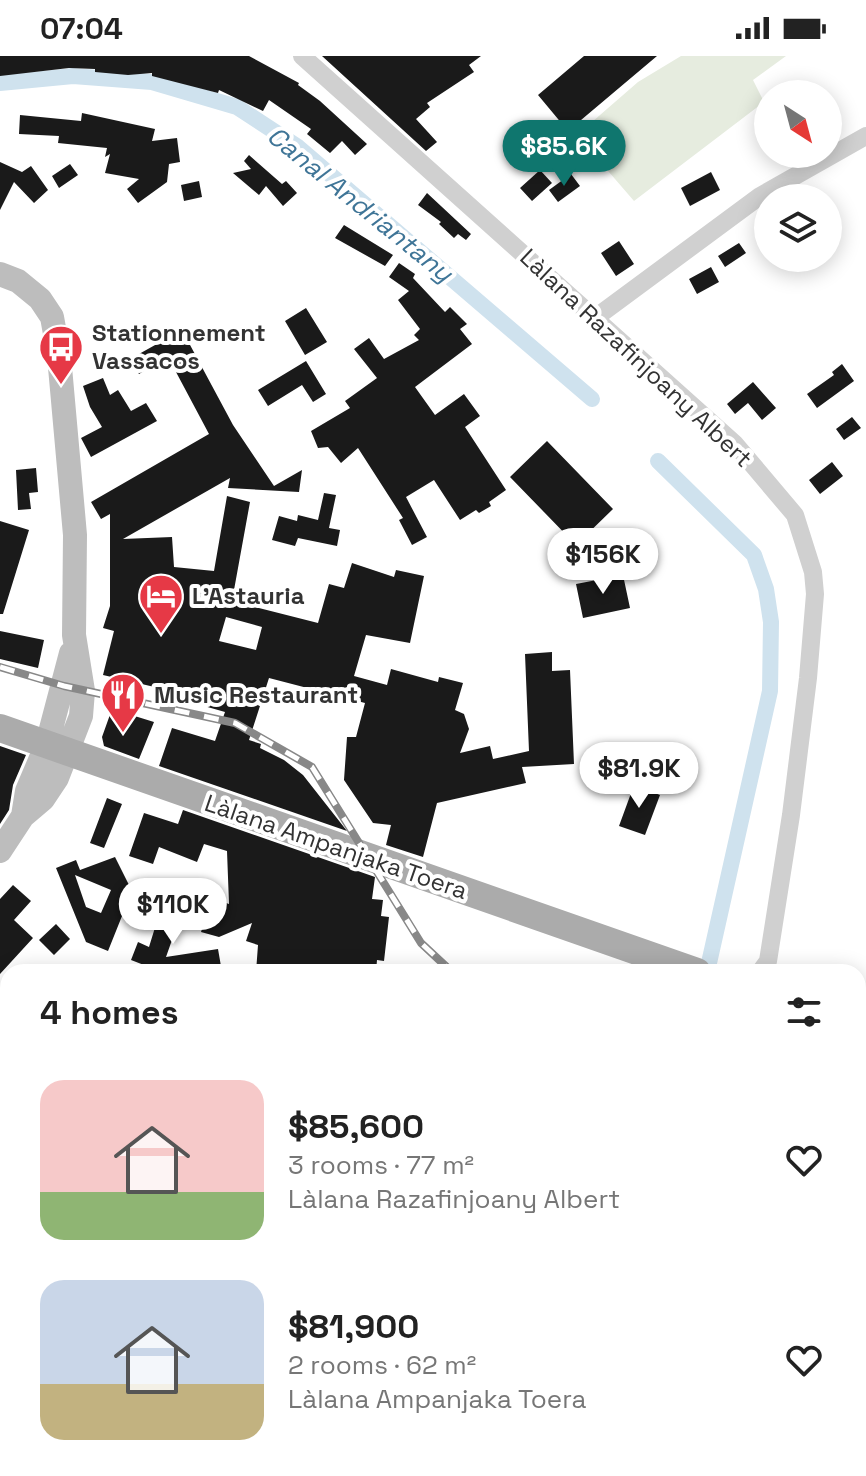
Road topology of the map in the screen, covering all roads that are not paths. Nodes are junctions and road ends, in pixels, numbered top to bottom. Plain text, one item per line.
1 (302, 56) edge
2 (866, 136) edge
3 (0, 274) edge
4 (595, 318) junction
5 (0, 728) edge
6 (57, 748) junction
7 (9, 831) edge
8 (669, 964) edge
9 (766, 964) edge

1 - 4 street, Làlana Razafinjoany Albert
2 - 4 street
3 - 6 street
4 - 9 street, Làlana Razafinjoany Albert
5 - 6 main road, Làlana Ampanjaka Toera
6 - 7 street
6 - 8 main road, Làlana Ampanjaka Toera

